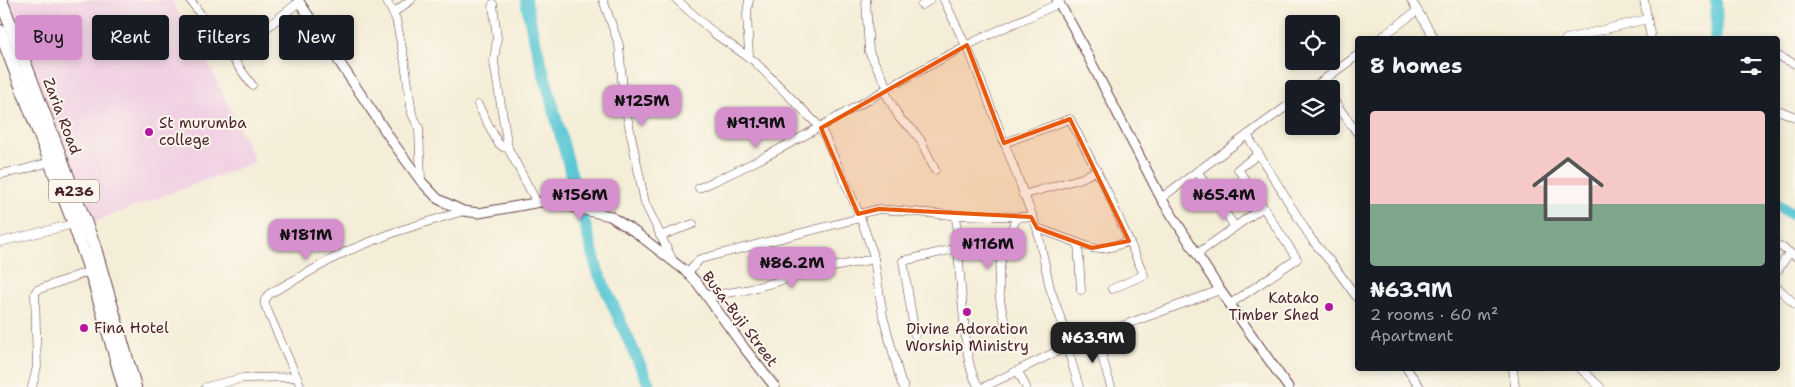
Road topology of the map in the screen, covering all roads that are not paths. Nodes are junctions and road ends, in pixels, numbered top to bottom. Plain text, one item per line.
1 (1, 0) edge
2 (190, 0) edge
3 (386, 0) edge
4 (411, 0) edge
5 (603, 0) edge
6 (678, 0) edge
7 (749, 0) edge
8 (866, 0) edge
9 (930, 0) edge
10 (944, 0) edge
11 (1411, 0) edge
12 (1644, 0) edge
13 (298, 1) edge
14 (1058, 2) edge
15 (493, 4) dead end
16 (922, 5) dead end
17 (1417, 11) junction
18 (393, 12) junction
19 (201, 15) edge
20 (1648, 19) junction
21 (269, 24) edge
22 (0, 31) edge
23 (1386, 36) edge
24 (1433, 36) edge
25 (1578, 36) edge
26 (1651, 36) edge
27 (966, 46) junction
28 (15, 54) edge
29 (15, 56) edge
30 (1780, 57) edge
31 (749, 58) junction
32 (1355, 58) edge
33 (17, 60) edge
34 (17, 60) edge
35 (233, 60) edge
36 (1795, 64) edge
37 (1329, 80) edge
38 (252, 85) dead end
39 (886, 89) junction
40 (478, 106) dead end
41 (1285, 108) edge
42 (1340, 109) edge
43 (1780, 111) edge
44 (1795, 117) edge
45 (821, 128) junction
46 (1355, 130) edge
47 (1247, 135) junction
48 (1004, 144) junction
49 (508, 148) junction
50 (1260, 154) junction
51 (50, 162) junction
52 (935, 170) dead end
53 (1097, 170) junction
54 (1197, 172) junction
55 (0, 174) edge
56 (420, 181) junction
57 (699, 188) dead end
58 (1024, 195) junction
59 (1161, 198) junction
60 (537, 203) junction
61 (1263, 207) junction
62 (463, 210) junction
63 (956, 215) junction
64 (859, 216) junction
65 (1017, 217) junction
66 (1032, 217) junction
67 (74, 224) junction
68 (693, 224) dead end
69 (1235, 227) junction
70 (1037, 228) junction
71 (660, 236) junction
72 (1128, 241) junction
73 (0, 242) edge
74 (1078, 243) junction
75 (1780, 246) edge
76 (958, 248) junction
77 (1197, 254) junction
78 (1792, 254) edge
79 (874, 258) junction
80 (672, 259) junction
81 (1780, 268) edge
82 (90, 271) junction
83 (688, 273) junction
84 (1112, 288) dead end
85 (1081, 290) dead end
86 (1220, 290) junction
87 (1780, 290) edge
88 (1355, 295) edge
89 (707, 296) junction
90 (1230, 304) junction
91 (1795, 304) edge
92 (1006, 326) dead end
93 (915, 335) dead end
94 (1096, 336) junction
95 (1068, 346) junction
96 (1018, 371) junction
97 (1408, 371) edge
98 (1513, 371) edge
99 (1582, 371) edge
100 (297, 376) junction
101 (32, 387) edge
102 (124, 387) edge
103 (134, 387) edge
104 (206, 387) edge
105 (301, 387) edge
106 (775, 387) edge
107 (904, 387) edge
108 (979, 387) edge
109 (984, 387) edge
110 (1026, 387) edge
111 (1079, 387) edge
112 (1111, 387) edge
113 (1288, 387) edge
114 (1420, 387) edge
115 (1515, 387) edge
116 (1600, 387) edge

1 - 28 highway, Zaria Road / A236
2 - 19 street
3 - 18 street
4 - 18 street
5 - 71 street
6 - 31 street
7 - 31 street
8 - 39 street
9 - 16 street
10 - 27 street
11 - 17 street
12 - 20 street
13 - 21 street
13 - 56 street, Busa-Buji Street
14 - 27 street
14 - 59 street
15 - 49 street
17 - 23 street
17 - 24 street
18 - 56 street
20 - 25 street
20 - 26 street
22 - 29 highway, A236
27 - 39 street
27 - 48 street
30 - 36 street
31 - 45 street
32 - 37 street
33 - 51 highway, A236
34 - 103 highway, Zaria Road / A236
35 - 38 street
39 - 45 street
39 - 52 street
40 - 49 street
41 - 47 street
42 - 46 street
43 - 44 street
45 - 57 street
45 - 64 street
47 - 50 street
47 - 54 street
48 - 53 street
48 - 58 street
49 - 60 street
50 - 61 street
50 - 88 street
51 - 55 street
51 - 67 highway, A236
53 - 58 street
53 - 72 street
54 - 59 street
54 - 69 street
56 - 62 street, Busa-Buji Street
58 - 66 street
59 - 77 street
60 - 62 street, Busa-Buji Street
60 - 80 street, Busa-Buji Street
61 - 69 street
61 - 90 street
62 - 100 street
63 - 64 street
63 - 65 street
63 - 76 street
64 - 79 street
64 - 83 street
65 - 66 street
65 - 92 street
66 - 70 street
67 - 73 street
67 - 82 highway, A236
68 - 71 street
69 - 77 street
70 - 74 street
70 - 95 street
71 - 80 street
72 - 74 street
72 - 84 street
74 - 85 street
75 - 78 street
76 - 93 street
76 - 108 street
77 - 86 street
78 - 81 street
79 - 89 street
79 - 107 street
80 - 83 street, Busa-Buji Street
82 - 101 street
82 - 102 highway, A236
83 - 89 street, Busa-Buji Street
86 - 90 street
86 - 94 street
87 - 91 street
89 - 106 street, Busa-Buji Street
90 - 113 street
94 - 95 street
94 - 112 street
95 - 96 street
95 - 111 street
96 - 109 street
96 - 110 street
97 - 114 street
98 - 115 street
99 - 116 street
100 - 104 street
100 - 105 street

